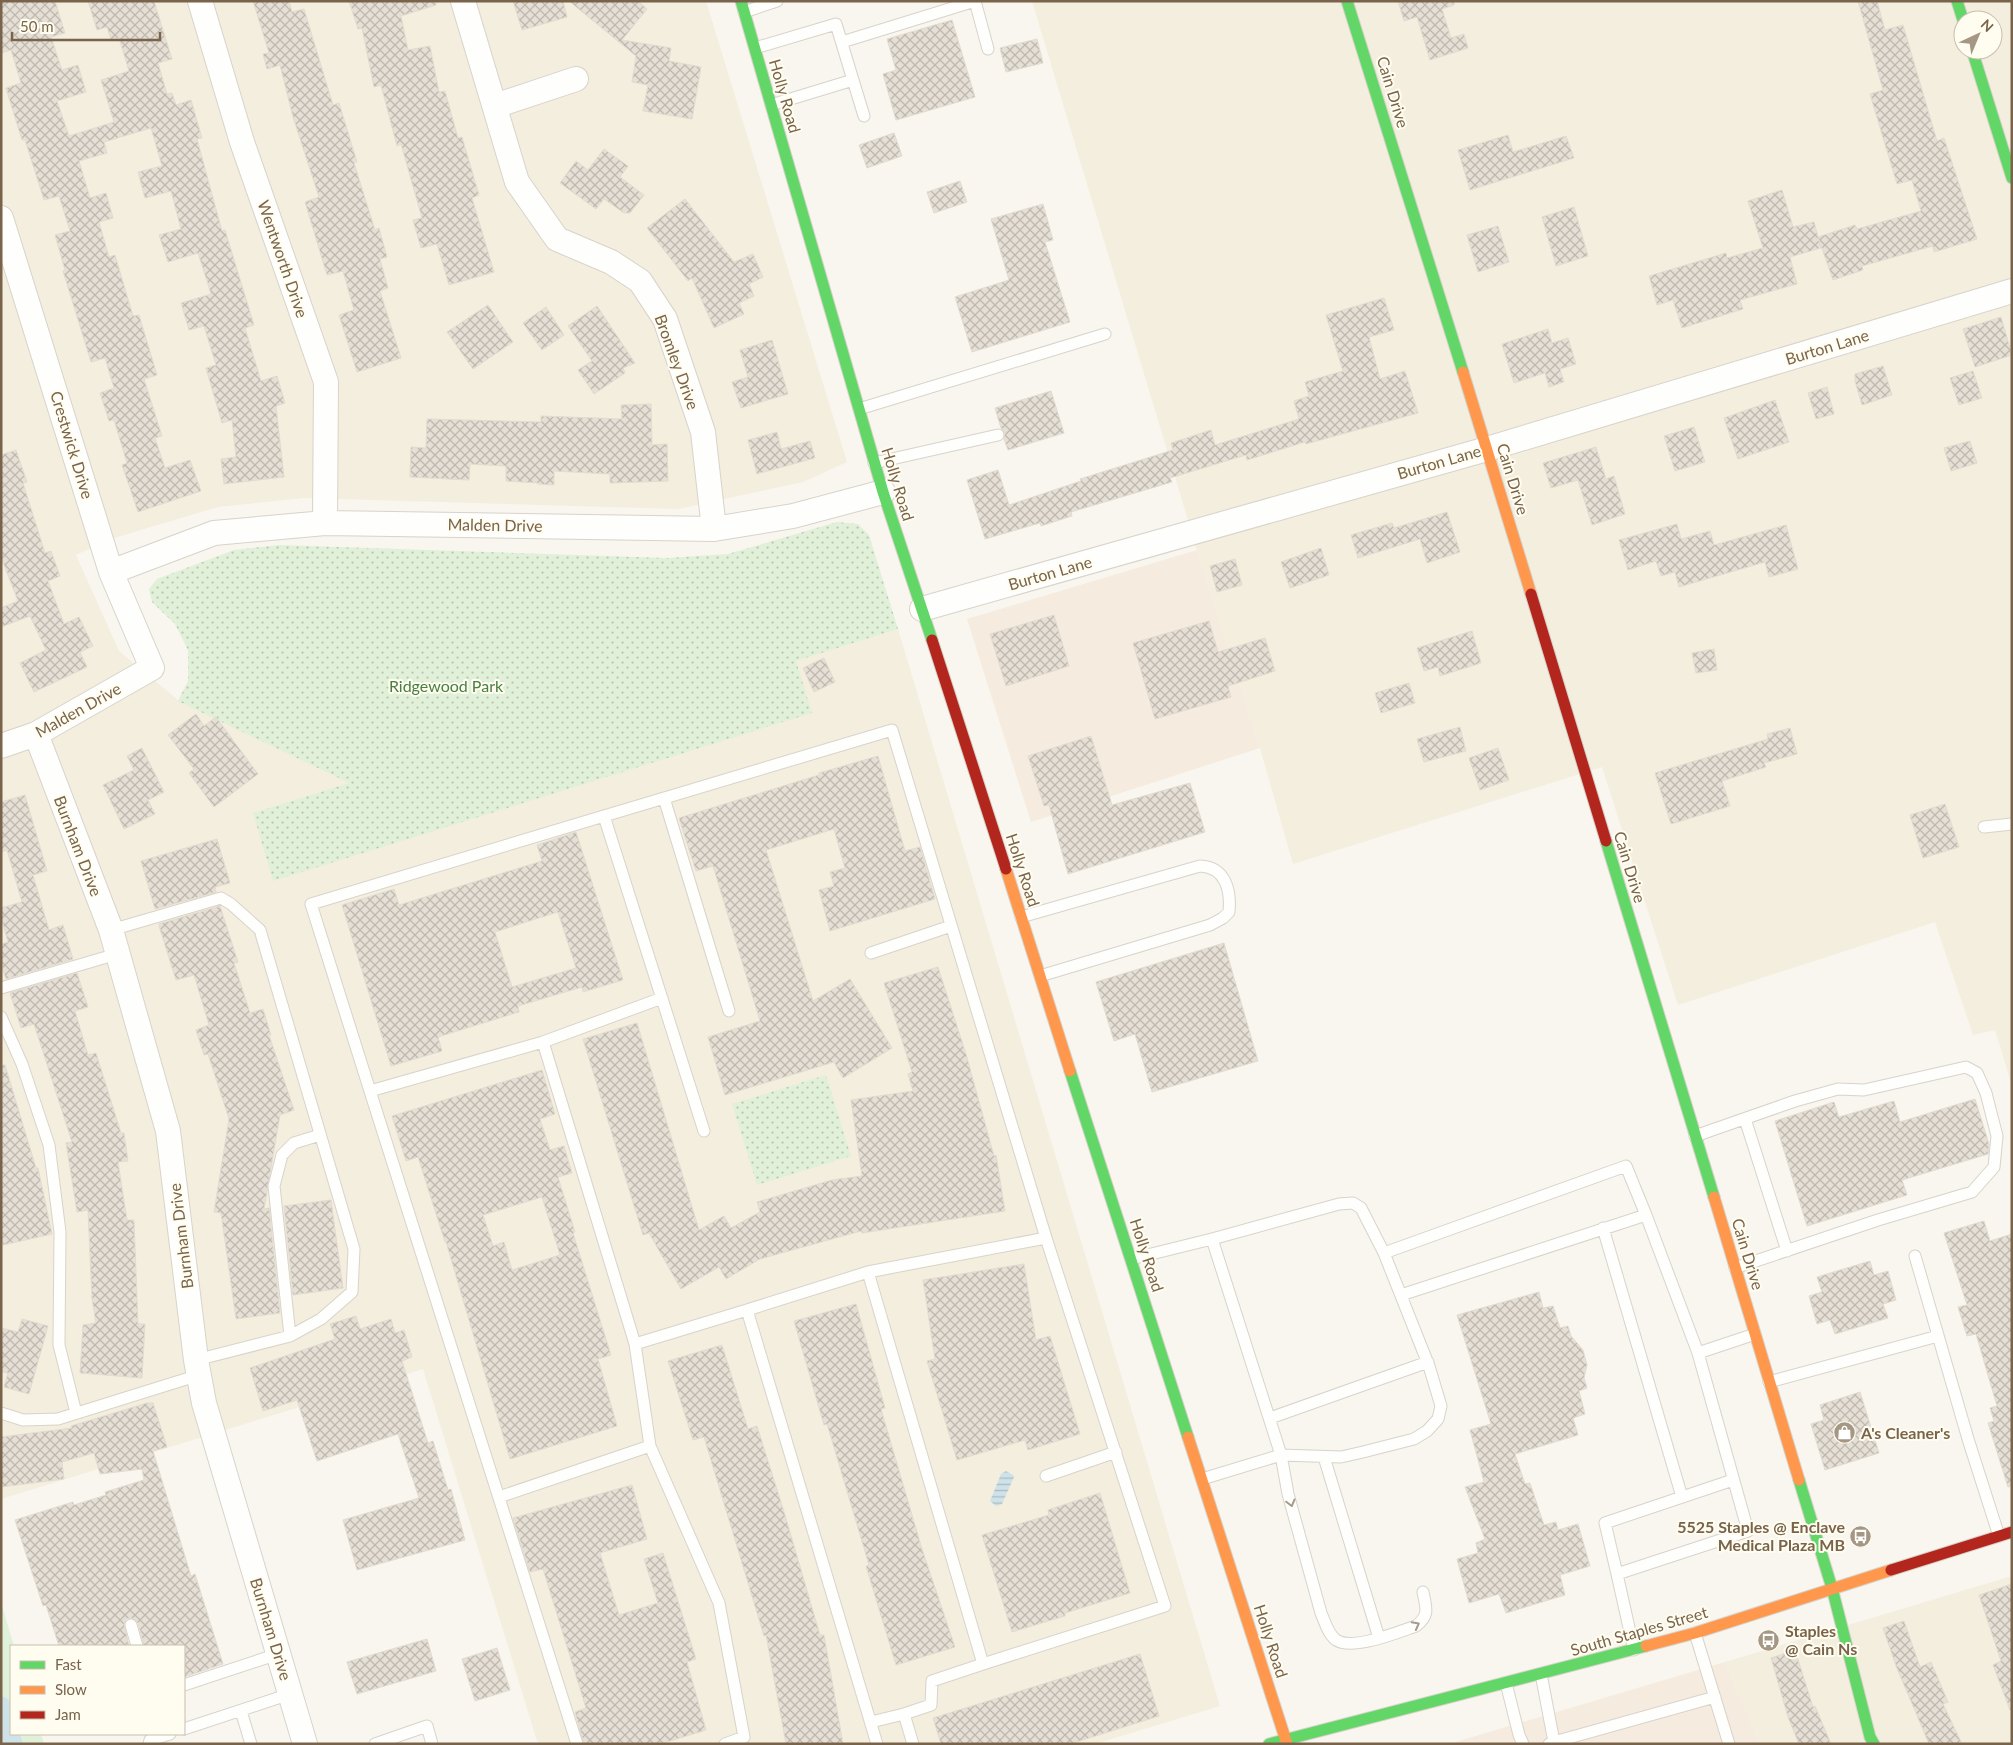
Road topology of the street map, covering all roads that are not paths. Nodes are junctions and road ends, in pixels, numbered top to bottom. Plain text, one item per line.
1 (200, 1) edge
2 (463, 1) edge
3 (777, 1) edge
4 (975, 1) edge
5 (1347, 1) edge
6 (743, 6) edge
7 (842, 42) junction
8 (754, 48) junction
9 (988, 50) dead end
10 (1975, 60) edge
11 (576, 79) dead end
12 (853, 80) junction
13 (771, 105) junction
14 (495, 106) junction
15 (864, 116) dead end
16 (2012, 178) edge
17 (1, 218) edge
18 (2012, 291) edge
19 (1105, 334) dead end
20 (859, 409) junction
21 (998, 435) dead end
22 (1486, 449) junction
23 (874, 463) junction
24 (883, 492) junction
25 (325, 523) junction
26 (714, 529) junction
27 (111, 572) junction
28 (922, 609) junction
29 (152, 668) joint
30 (36, 734) junction
31 (1, 746) edge
32 (664, 798) junction
33 (604, 816) junction
34 (2012, 824) edge
35 (1984, 827) dead end
36 (1021, 917) junction
37 (952, 926) junction
38 (111, 930) junction
39 (871, 953) dead end
40 (116, 954) junction
41 (1040, 976) junction
42 (1, 988) edge
43 (662, 998) junction
44 (729, 1011) dead end
45 (1, 1017) edge
46 (543, 1042) junction
47 (370, 1091) junction
48 (1745, 1119) junction
49 (704, 1131) dead end
50 (320, 1135) junction
51 (1695, 1136) junction
52 (1646, 1215) junction
53 (1602, 1228) junction
54 (1046, 1238) junction
55 (1212, 1239) junction
56 (1787, 1251) junction
57 (1384, 1253) junction
58 (1916, 1256) dead end
59 (1131, 1259) junction
60 (1735, 1268) junction
61 (868, 1272) junction
62 (1401, 1295) junction
63 (747, 1310) junction
64 (1755, 1334) junction
65 (290, 1336) junction
66 (1938, 1336) junction
67 (635, 1344) junction
68 (1698, 1353) junction
69 (1428, 1362) junction
70 (197, 1367) junction
71 (1769, 1382) junction
72 (1, 1413) edge
73 (76, 1413) junction
74 (1270, 1418) junction
75 (650, 1446) junction
76 (1116, 1452) junction
77 (1282, 1455) junction
78 (1324, 1457) junction
79 (1046, 1476) dead end
80 (1202, 1479) junction
81 (1733, 1480) junction
82 (499, 1497) junction
83 (1682, 1497) junction
84 (2012, 1532) edge
85 (1999, 1536) junction
86 (1617, 1574) junction
87 (1832, 1588) junction
88 (1423, 1592) dead end
89 (130, 1625) dead end
90 (1696, 1633) junction
91 (1379, 1638) junction
92 (137, 1645) edge
93 (1634, 1650) junction
94 (278, 1654) junction
95 (984, 1664) junction
96 (1541, 1674) junction
97 (1506, 1683) junction
98 (185, 1686) edge
99 (290, 1694) junction
100 (1715, 1697) junction
101 (241, 1711) junction
102 (904, 1714) junction
103 (871, 1722) junction
104 (185, 1729) edge
105 (167, 1735) edge
106 (1286, 1741) edge
107 (1551, 1743) edge
108 (148, 1744) edge
109 (251, 1744) edge
110 (305, 1744) edge
111 (375, 1744) edge
112 (432, 1744) edge
113 (577, 1744) edge
114 (725, 1744) edge
115 (877, 1744) edge
116 (913, 1744) edge
117 (1269, 1744) edge
118 (1523, 1744) edge
119 (1729, 1744) edge
120 (1874, 1744) edge

1 - 25 street, Wentworth Drive
2 - 14 street, Bromley Drive
3 - 6 lane
4 - 7 lane
4 - 9 lane
5 - 22 main road, Cain Drive
6 - 8 main road, Holly Road
7 - 8 lane
7 - 12 lane
8 - 13 main road, Holly Road
10 - 16 main road
11 - 14 street
12 - 13 lane
12 - 15 lane
13 - 20 main road, Holly Road
14 - 26 street, Bromley Drive
17 - 27 street, Crestwick Drive
18 - 22 street, Burton Lane
19 - 20 lane
20 - 23 main road, Holly Road
21 - 23 lane
22 - 28 street, Burton Lane
22 - 51 main road, Cain Drive
23 - 24 main road, Holly Road
24 - 26 street, Malden Drive
24 - 28 main road, Holly Road
25 - 26 street, Malden Drive
25 - 27 street, Malden Drive
27 - 29 street, Crestwick Drive
28 - 36 main road, Holly Road
29 - 30 street, Malden Drive
30 - 31 street, Malden Drive
30 - 38 street, Burnham Drive
32 - 33 lane
32 - 37 lane
32 - 44 lane
33 - 43 lane
33 - 47 lane
34 - 35 lane
36 - 41 main road, Holly Road
36 - 41 lane
37 - 39 lane
37 - 54 lane
38 - 40 street, Burnham Drive
38 - 50 lane
40 - 42 lane
40 - 70 street, Burnham Drive
41 - 59 main road, Holly Road
43 - 46 lane
43 - 49 lane
45 - 73 lane
46 - 47 lane
46 - 67 lane
47 - 82 lane
48 - 51 lane
48 - 56 lane
48 - 56 lane
50 - 65 lane
50 - 65 lane
51 - 60 main road, Cain Drive
52 - 53 lane
52 - 57 lane
52 - 68 lane
53 - 62 lane
53 - 83 lane
54 - 61 lane
54 - 76 lane
55 - 57 lane
55 - 59 lane
55 - 74 lane
56 - 60 lane
57 - 62 lane
58 - 66 lane
59 - 80 main road, Holly Road
60 - 64 main road, Cain Drive
61 - 63 lane
61 - 95 lane
62 - 69 lane
63 - 67 lane
63 - 103 lane
64 - 68 lane
64 - 71 main road, Cain Drive
65 - 70 lane
66 - 71 lane
66 - 85 lane
67 - 75 lane
68 - 81 lane
69 - 74 lane
69 - 78 lane
70 - 73 lane
70 - 94 street, Burnham Drive
71 - 87 main road, Cain Drive
72 - 73 lane
74 - 77 lane
75 - 82 lane
75 - 114 lane
76 - 79 lane
76 - 95 lane
77 - 78 lane
77 - 80 lane
77 -> 91 lane
78 - 91 lane
80 - 106 main road, Holly Road
81 - 83 lane
81 - 86 lane
82 - 113 lane
83 - 86 lane
84 - 85 main road, South Staples Street
85 - 87 main road, South Staples Street
86 - 93 lane
87 - 90 main road, South Staples Street
87 - 120 main road, Cain Drive
91 -> 88 lane
89 - 92 lane
90 - 93 main road, South Staples Street
90 - 100 lane
93 - 96 main road, South Staples Street
94 - 98 lane
94 - 99 street, Burnham Drive
95 - 102 lane
96 - 97 main road, South Staples Street
96 - 107 lane
97 - 106 main road, South Staples Street
97 - 118 lane
99 - 101 lane
99 - 110 street, Burnham Drive
100 - 107 lane
100 - 119 lane
101 - 104 lane
101 - 109 lane
102 - 103 lane
102 - 116 lane
103 - 115 lane
105 - 108 lane
106 - 117 main road, South Staples Street
111 - 112 lane

